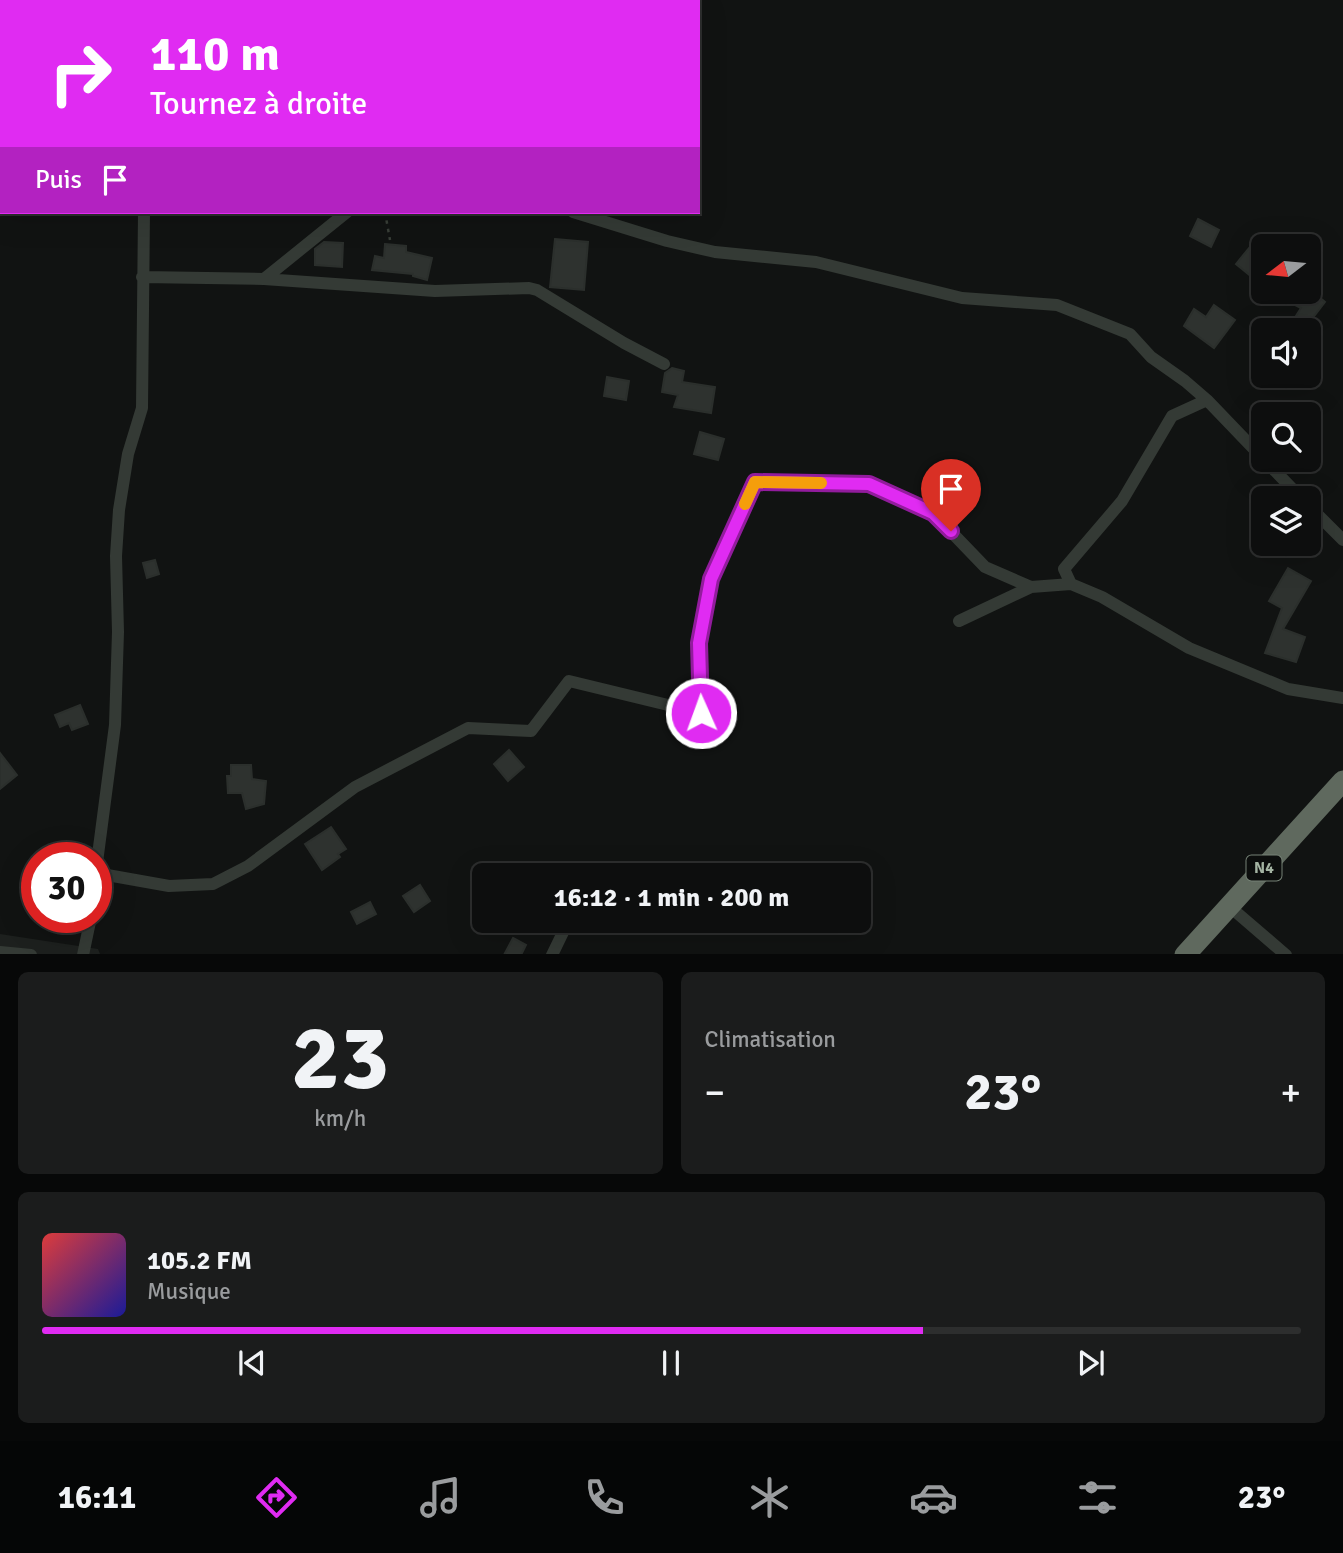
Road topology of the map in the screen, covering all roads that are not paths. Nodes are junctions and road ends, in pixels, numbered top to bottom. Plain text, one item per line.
1 (144, 214) edge
2 (345, 214) edge
3 (579, 214) edge
4 (142, 277) junction
5 (264, 279) junction
6 (664, 364) dead end
7 (1206, 400) junction
8 (1289, 486) edge
9 (1321, 518) edge
10 (1343, 540) edge
11 (1071, 584) junction
12 (1031, 587) junction
13 (959, 621) dead end
14 (1343, 698) edge
15 (1343, 781) edge
16 (100, 842) edge
17 (112, 874) edge
18 (1229, 906) junction
19 (88, 933) edge
20 (562, 933) edge
21 (0, 952) edge
22 (31, 954) edge
23 (83, 954) edge
24 (552, 954) edge
25 (1185, 954) edge
26 (1286, 954) edge

1 - 4 street
2 - 5 street
3 - 7 street
4 - 5 street
4 - 16 street
5 - 6 street
7 - 8 street
7 - 11 street
9 - 10 street
11 - 12 street
11 - 14 street
12 - 13 street
12 - 17 street
15 - 18 highway, N4
18 - 25 highway, N4
18 - 26 street
19 - 23 street
20 - 24 street
21 - 22 street

